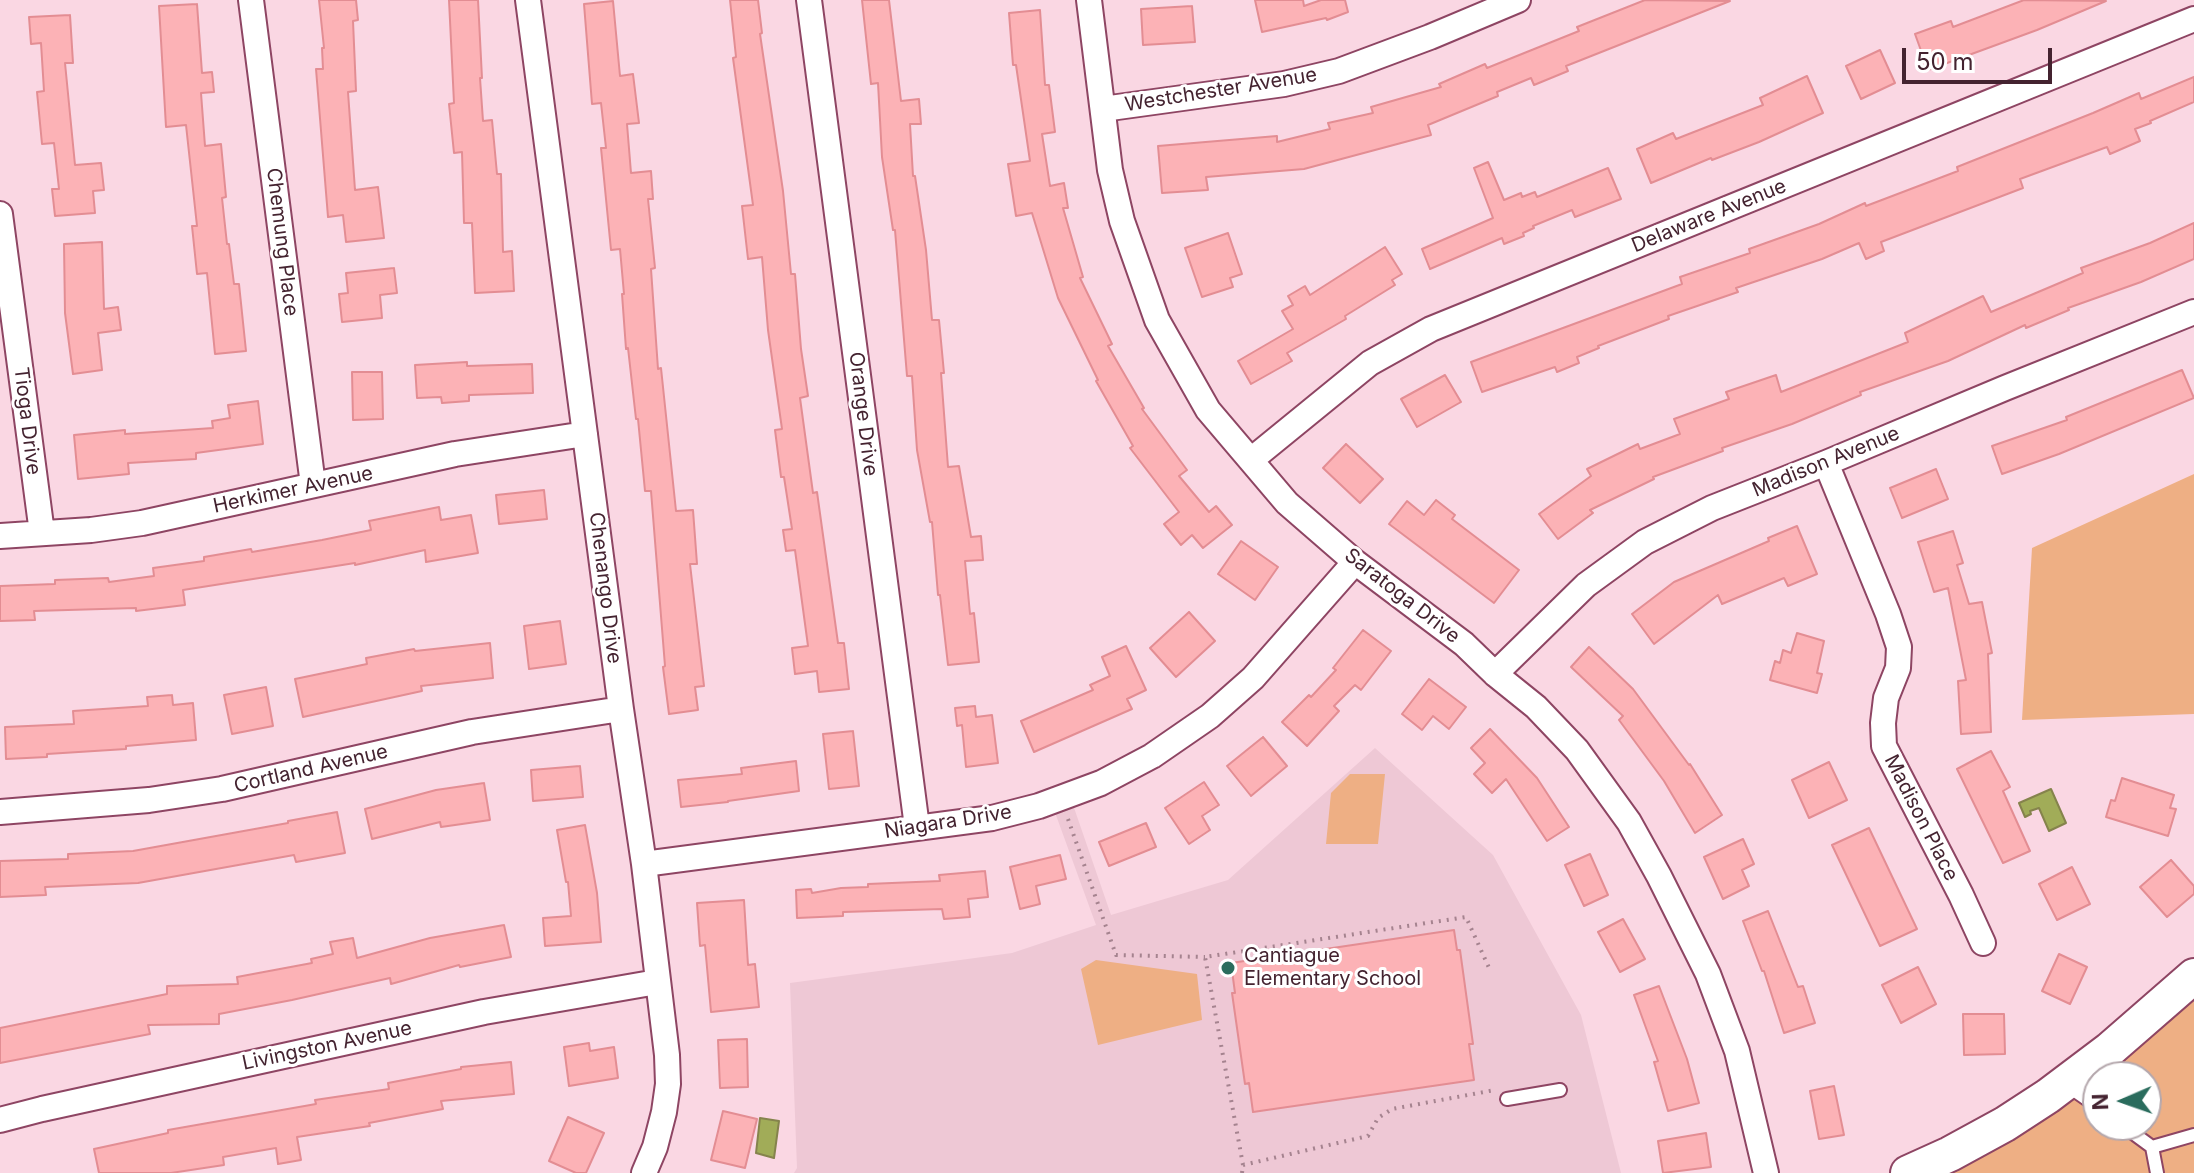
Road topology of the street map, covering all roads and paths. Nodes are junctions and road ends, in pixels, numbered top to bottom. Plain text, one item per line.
1 (251, 0) edge
2 (528, 0) edge
3 (809, 0) edge
4 (1089, 0) edge
5 (1518, 0) edge
6 (2194, 19) edge
7 (1103, 109) junction
8 (0, 214) edge
9 (2194, 312) edge
10 (585, 434) junction
11 (1251, 460) junction
12 (1826, 463) junction
13 (313, 485) junction
14 (42, 533) junction
15 (0, 536) edge
16 (1355, 562) junction
17 (1495, 674) junction
18 (621, 709) junction
19 (1061, 798) junction
20 (0, 812) edge
21 (917, 827) junction
22 (644, 864) junction
23 (1983, 943) dead end
24 (1205, 957) junction
25 (1490, 970) dead end
26 (2194, 976) edge
27 (657, 982) junction
28 (2065, 1083) junction
29 (1560, 1090) dead end
30 (1506, 1094) joint
31 (2082, 1095) edge
32 (0, 1120) edge
33 (2194, 1135) edge
34 (2144, 1141) edge
35 (2152, 1147) junction
36 (1243, 1165) junction
37 (644, 1173) edge
38 (1242, 1173) edge
39 (1766, 1173) edge
40 (1908, 1173) edge
41 (2157, 1173) edge

1 - 13 street, Chemung Place
2 - 10 street, Chenango Drive
3 - 21 street, Orange Drive
4 - 7 street, Saratoga Drive
5 - 7 street, Westchester Avenue
6 - 11 street, Delaware Avenue
7 - 11 street, Saratoga Drive
8 - 14 street, Tioga Drive
9 - 12 street, Madison Avenue
10 - 13 street, Herkimer Avenue
10 - 18 street, Chenango Drive
11 - 16 street, Saratoga Drive
12 - 17 street, Madison Avenue
12 - 23 street, Madison Place
13 - 14 street, Herkimer Avenue
14 - 15 street, Herkimer Avenue
16 - 17 street, Saratoga Drive
16 - 19 street, Niagara Drive
17 - 39 street, Saratoga Drive
18 - 20 street, Cortland Avenue
18 - 22 street, Chenango Drive
19 - 21 street, Niagara Drive
19 - 24 path
21 - 22 street, Niagara Drive
22 - 27 street, Chenango Drive
24 - 25 path
24 - 36 path
26 - 28 main road
27 - 32 street, Livingston Avenue
27 - 37 street, Chenango Drive
28 - 31 lane
28 - 40 main road
29 - 30 lane
30 - 36 path
33 - 35 lane
34 - 35 lane
35 - 41 lane
36 - 38 path

